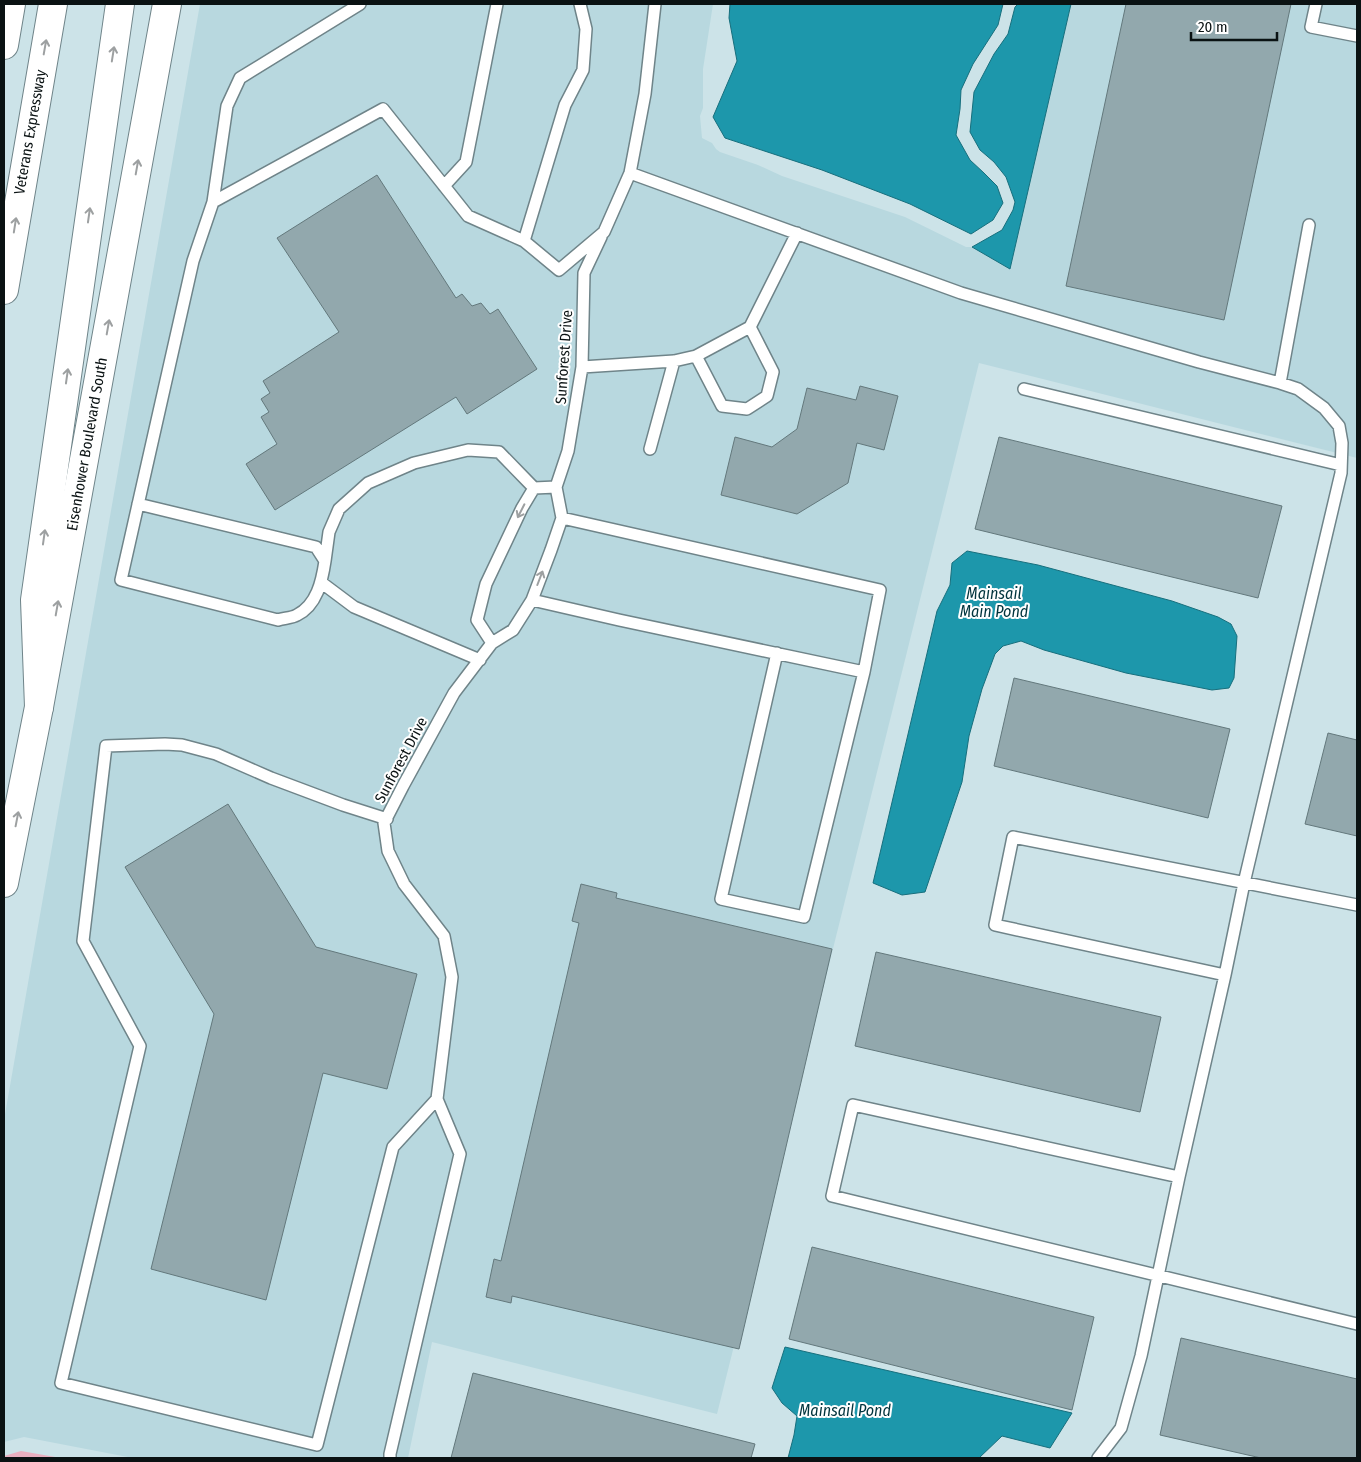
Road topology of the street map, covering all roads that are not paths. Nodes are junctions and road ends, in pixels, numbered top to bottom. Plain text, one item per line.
1 (11, 4) edge
2 (53, 4) edge
3 (120, 4) edge
4 (167, 4) edge
5 (360, 4) edge
6 (497, 4) edge
7 (580, 4) edge
8 (655, 4) edge
9 (1316, 4) edge
10 (1357, 36) edge
11 (4, 45) edge
12 (630, 173) junction
13 (444, 186) junction
14 (214, 202) junction
15 (1309, 225) dead end
16 (604, 232) junction
17 (797, 233) junction
18 (524, 241) junction
19 (4, 290) edge
20 (750, 327) junction
21 (696, 356) junction
22 (674, 361) junction
23 (582, 367) junction
24 (1280, 382) junction
25 (1024, 390) dead end
26 (650, 449) dead end
27 (1341, 465) junction
28 (556, 486) junction
29 (534, 488) junction
30 (138, 504) junction
31 (562, 518) junction
32 (325, 561) junction
33 (322, 583) junction
34 (532, 600) junction
35 (492, 643) junction
36 (777, 653) junction
37 (480, 660) junction
38 (864, 672) junction
39 (40, 707) junction
40 (387, 819) junction
41 (1244, 883) junction
42 (4, 884) edge
43 (1357, 905) edge
44 (1226, 976) junction
45 (437, 1099) junction
46 (1179, 1177) junction
47 (1158, 1275) junction
48 (1357, 1324) edge
49 (390, 1458) edge
50 (1098, 1458) edge

1 - 11 main road
19 -> 2 main road, Veterans Expressway
39 -> 3 main road
39 -> 4 main road, Eisenhower Boulevard South
5 - 14 lane
6 - 13 lane
7 - 18 lane
8 - 12 lane, Sunforest Drive
9 - 10 lane
12 - 16 lane, Sunforest Drive
12 - 17 lane
13 - 14 lane
13 - 18 lane
14 - 30 lane
15 - 24 lane
16 - 18 lane
16 - 23 lane, Sunforest Drive
17 - 20 lane
17 - 24 lane
20 - 21 lane
20 - 21 lane
21 - 22 lane
22 - 23 lane
22 - 26 lane
23 - 28 lane, Sunforest Drive
24 - 27 lane
25 - 27 lane
27 - 41 lane
28 - 29 lane
28 - 31 lane, Sunforest Drive
29 - 32 lane
29 -> 35 lane
30 - 32 lane
30 - 33 lane
34 -> 31 lane, Sunforest Drive
31 - 38 lane
32 - 33 lane
33 - 37 lane
34 - 35 lane, Sunforest Drive
34 - 36 lane
35 - 37 lane, Sunforest Drive
36 - 38 lane
36 - 38 lane
37 - 40 lane, Sunforest Drive
42 -> 39 main road, Eisenhower Boulevard South
40 - 45 lane, Sunforest Drive
40 - 45 lane
41 - 43 lane
41 - 44 lane
41 - 44 lane
44 - 46 lane
45 - 49 lane
46 - 47 lane
46 - 47 lane
47 - 48 lane
47 - 50 lane

